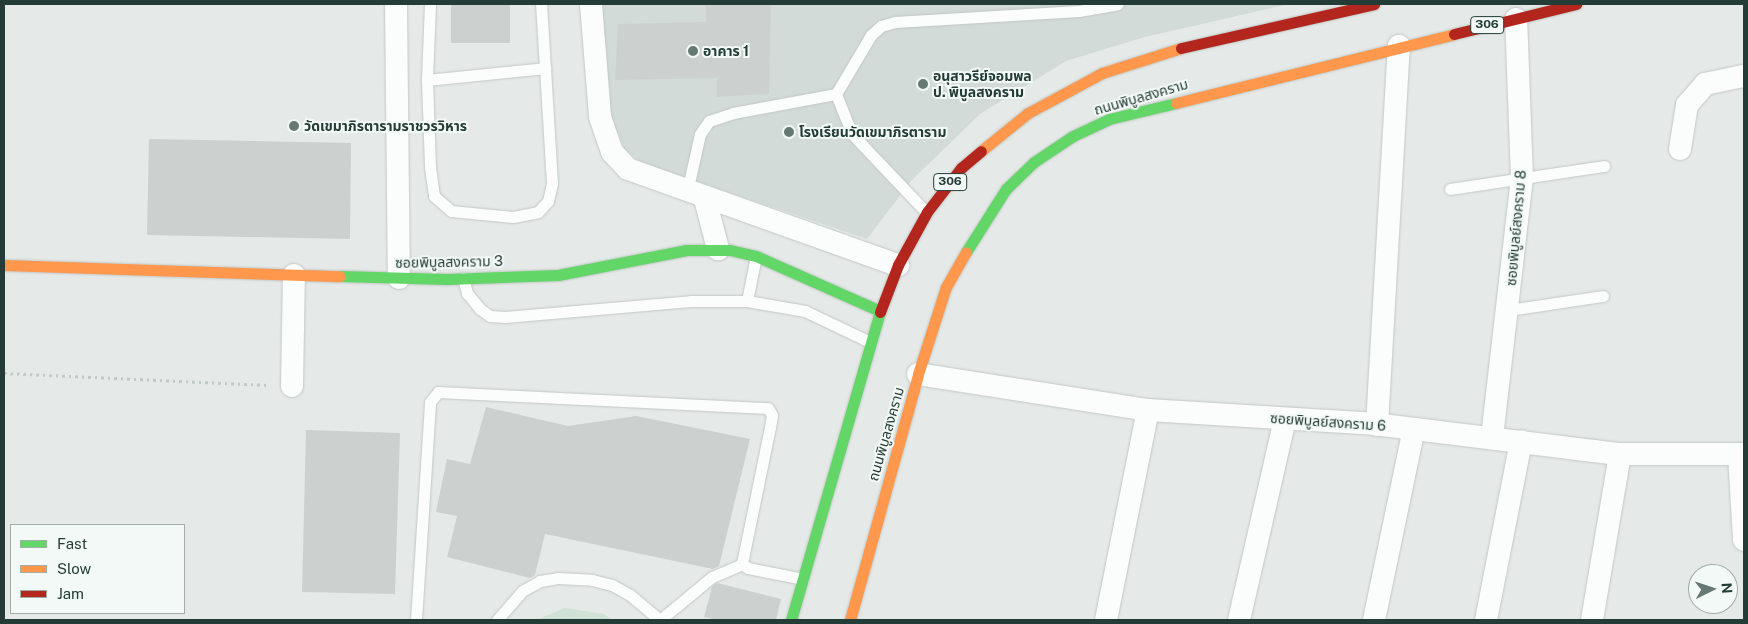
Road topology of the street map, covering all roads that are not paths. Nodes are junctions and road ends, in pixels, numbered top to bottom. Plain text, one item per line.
1 (396, 4) edge
2 (430, 4) edge
3 (541, 4) edge
4 (591, 4) edge
5 (1117, 4) edge
6 (1374, 4) edge
7 (1576, 4) edge
8 (1516, 18) junction
9 (1399, 46) junction
10 (545, 68) junction
11 (1744, 76) edge
12 (427, 80) junction
13 (836, 94) junction
14 (1680, 149) dead end
15 (1604, 166) dead end
16 (1522, 179) junction
17 (1450, 190) dead end
18 (696, 196) junction
19 (927, 212) junction
20 (718, 249) junction
21 (756, 256) junction
22 (4, 265) edge
23 (898, 266) junction
24 (294, 275) junction
25 (399, 278) junction
26 (462, 278) junction
27 (1604, 296) dead end
28 (747, 301) junction
29 (1509, 310) junction
30 (880, 312) junction
31 (870, 342) junction
32 (918, 374) junction
33 (292, 386) road end
34 (1148, 410) junction
35 (1285, 419) junction
36 (1378, 425) junction
37 (1414, 429) junction
38 (1492, 437) junction
39 (1521, 441) junction
40 (1620, 454) junction
41 (1742, 454) edge
42 (1744, 540) edge
43 (742, 564) junction
44 (803, 578) junction
45 (416, 620) edge
46 (498, 620) edge
47 (660, 620) edge
48 (791, 620) edge
49 (850, 620) edge
50 (1106, 620) edge
51 (1239, 620) edge
52 (1374, 620) edge
53 (1486, 620) edge
54 (1592, 620) edge

1 - 25 street
2 - 12 lane
3 - 10 lane
4 - 18 street
5 - 13 lane
6 - 19 main road, 306
7 - 8 main road, ถนนพิบูลสงคราม / 306
8 - 9 main road, ถนนพิบูลสงคราม / 306
8 - 16 street, ซอยพิบูลย์สงคราม 8
9 - 32 main road, ถนนพิบูลสงคราม / 306
9 - 36 street
10 - 12 lane
10 - 12 lane
11 - 14 street
13 - 18 lane
13 - 19 lane
15 - 16 lane
16 - 17 lane
16 - 29 street, ซอยพิบูลย์สงคราม 8
18 - 20 street
18 - 23 street
19 - 23 main road, 306
20 - 21 main road, ซอยพิบูลสงคราม 3
20 - 26 main road, ซอยพิบูลสงคราม 3
21 - 28 lane
21 - 30 main road, ซอยพิบูลสงคราม 3
22 - 24 main road, ซอยพิบูลสงคราม 3
23 - 30 main road, 306
24 - 25 main road, ซอยพิบูลสงคราม 3
24 - 33 street
25 - 26 main road, ซอยพิบูลสงคราม 3
26 - 28 lane
27 - 29 lane
28 - 31 lane
29 - 38 street, ซอยพิบูลย์สงคราม 8
30 - 31 main road, 306
31 - 44 main road, 306
32 - 34 street, ซอยพิบูลย์สงคราม 6
32 - 49 main road, ถนนพิบูลสงคราม / 306
34 - 35 street, ซอยพิบูลย์สงคราม 6
34 - 50 street
35 - 36 street, ซอยพิบูลย์สงคราม 6
35 - 51 street
36 - 37 street, ซอยพิบูลย์สงคราม 6
37 - 38 street, ซอยพิบูลย์สงคราม 6
37 - 52 street
38 - 39 street, ซอยพิบูลย์สงคราม 6
39 - 40 street, ซอยพิบูลย์สงคราม 6
39 - 53 street
40 - 41 street, ซอยพิบูลย์สงคราม 6
40 - 54 street
41 - 42 street
43 - 44 lane
43 - 45 lane
43 - 47 lane
44 - 48 main road, 306
46 - 47 lane

